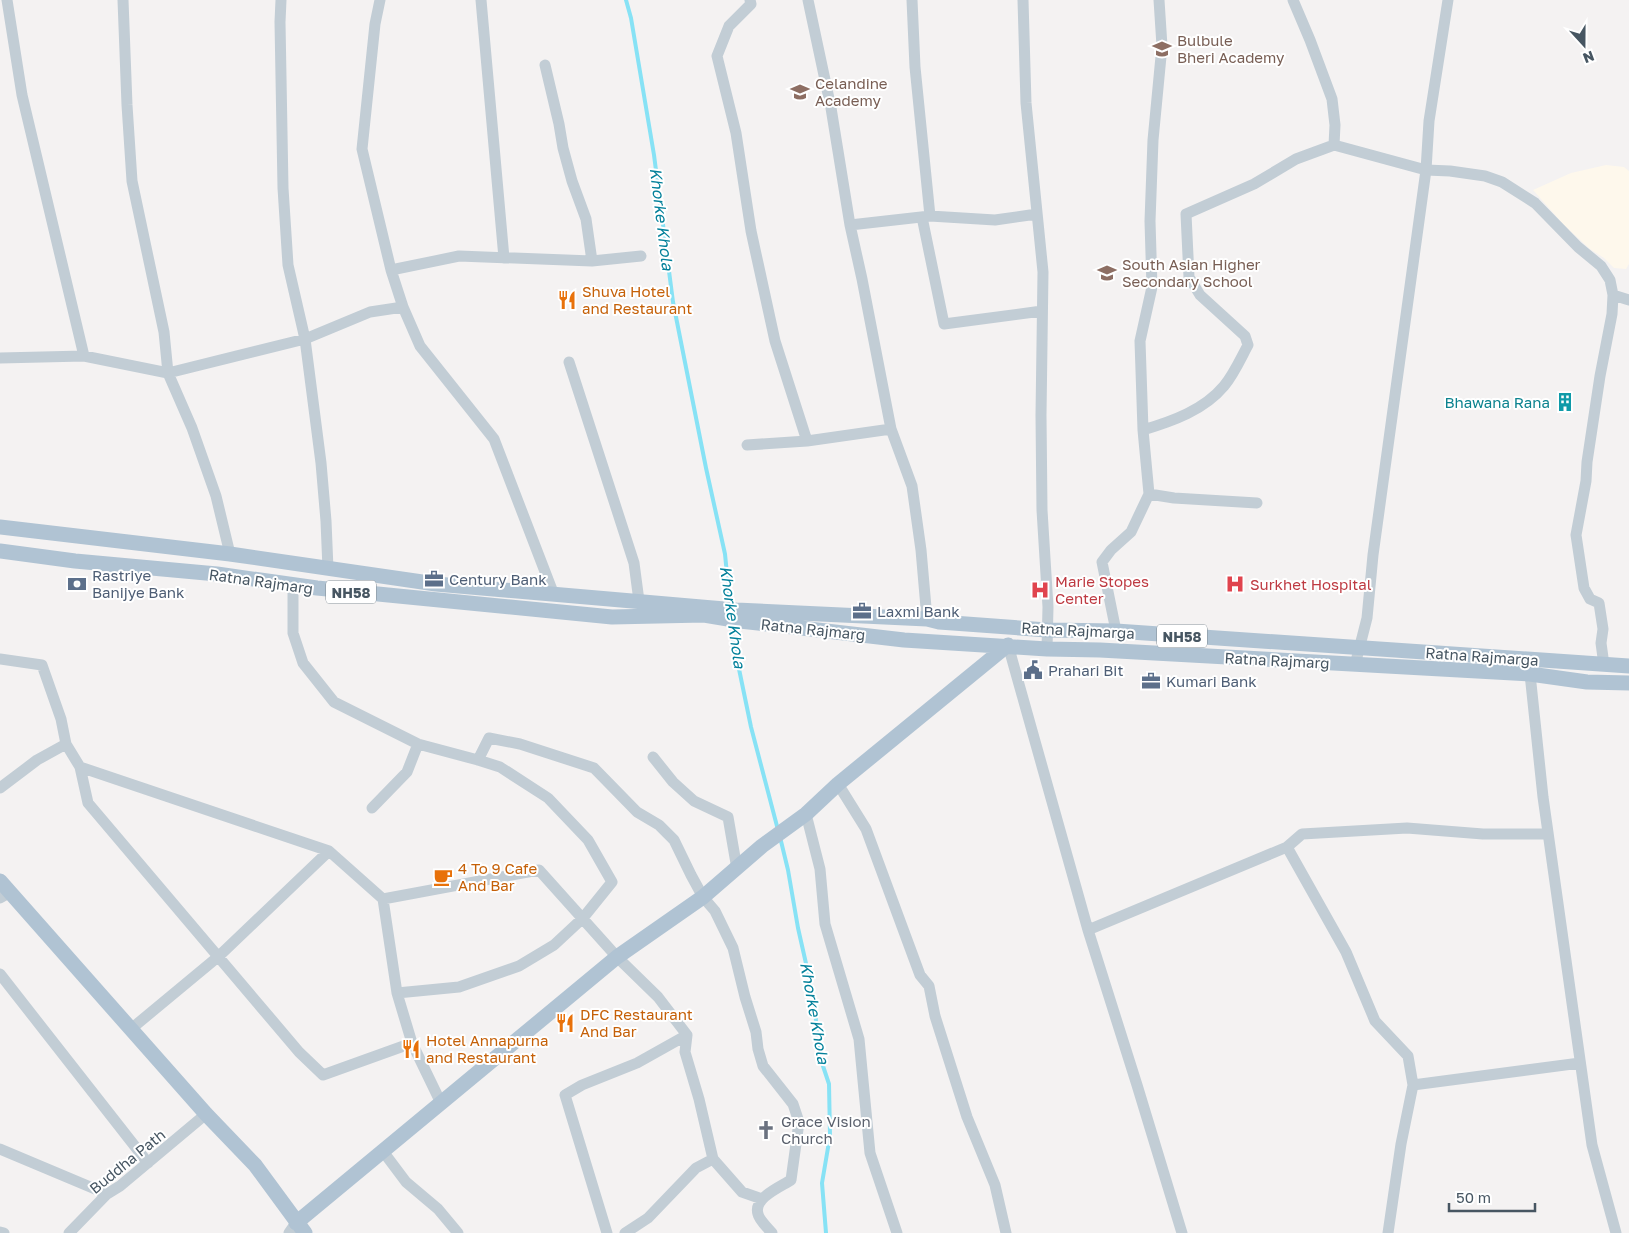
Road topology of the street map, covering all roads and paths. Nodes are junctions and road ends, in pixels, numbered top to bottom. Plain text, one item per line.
1 (7, 0) edge
2 (124, 0) edge
3 (281, 0) edge
4 (380, 0) edge
5 (481, 0) edge
6 (750, 0) edge
7 (808, 0) edge
8 (912, 0) edge
9 (1023, 0) edge
10 (1159, 0) edge
11 (1293, 0) edge
12 (1448, 0) edge
13 (545, 65) dead end
14 (1334, 145) junction
15 (1426, 170) junction
16 (1038, 214) junction
17 (926, 217) junction
18 (850, 225) junction
19 (640, 256) dead end
20 (504, 258) junction
21 (592, 261) junction
22 (390, 270) junction
23 (1613, 295) junction
24 (1629, 300) edge
25 (403, 307) junction
26 (1042, 311) junction
27 (305, 339) junction
28 (84, 356) junction
29 (0, 358) edge
30 (569, 362) dead end
31 (168, 374) junction
32 (892, 429) junction
33 (1143, 430) junction
34 (807, 441) junction
35 (747, 445) dead end
36 (1149, 494) junction
37 (1257, 503) dead end
38 (0, 527) edge
39 (0, 551) edge
40 (230, 554) junction
41 (328, 569) junction
42 (293, 585) junction
43 (554, 595) junction
44 (639, 601) junction
45 (700, 610) junction
46 (738, 615) junction
47 (927, 619) junction
48 (972, 624) junction
49 (1047, 630) junction
50 (1116, 631) junction
51 (973, 645) junction
52 (1008, 645) junction
53 (1359, 648) junction
54 (1047, 649) junction
55 (0, 658) edge
56 (1587, 664) junction
57 (1355, 665) junction
58 (1604, 665) junction
59 (1629, 666) edge
60 (1530, 674) junction
61 (1587, 682) junction
62 (1629, 683) edge
63 (66, 744) junction
64 (418, 744) junction
65 (653, 757) dead end
66 (478, 760) junction
67 (80, 767) junction
68 (838, 784) junction
69 (0, 788) edge
70 (372, 808) dead end
71 (806, 814) junction
72 (1548, 834) junction
73 (1286, 847) junction
74 (329, 851) junction
75 (737, 870) junction
76 (3, 891) edge
77 (703, 897) junction
78 (383, 899) junction
79 (583, 918) junction
80 (1088, 930) junction
81 (219, 956) junction
82 (617, 957) junction
83 (0, 974) edge
84 (397, 993) junction
85 (131, 1029) junction
86 (687, 1035) junction
87 (412, 1044) junction
88 (1580, 1063) junction
89 (1413, 1085) junction
90 (442, 1103) junction
91 (206, 1114) junction
92 (0, 1149) edge
93 (382, 1150) junction
94 (713, 1159) junction
95 (148, 1163) junction
96 (107, 1194) junction
97 (762, 1199) junction
98 (297, 1230) edge
99 (0, 1232) edge
100 (4, 1233) edge
101 (69, 1233) edge
102 (458, 1233) edge
103 (607, 1233) edge
104 (625, 1233) edge
105 (772, 1233) edge
106 (897, 1233) edge
107 (1006, 1233) edge
108 (1182, 1233) edge
109 (1388, 1233) edge
110 (1616, 1233) edge

1 - 28 street
2 - 31 street
3 - 27 street
4 - 22 street
5 - 20 street
6 - 34 street
7 - 18 street
8 - 17 street
9 - 16 street
10 - 33 street
11 - 14 street
12 - 15 street
13 - 21 street
14 - 15 street
14 - 33 street
15 - 23 street
15 - 53 street
16 - 17 street
16 - 26 street
17 - 18 street
17 - 26 street
18 - 32 street
19 - 21 street
20 - 21 street
20 - 22 street
22 - 25 street
23 - 24 street
23 - 58 street
25 - 27 street
25 - 43 street
26 - 49 street
27 - 31 street
27 - 41 street
28 - 29 street
28 - 31 street
30 - 44 street
31 - 40 street
32 - 34 street
32 - 47 street
33 - 36 street
34 - 35 street
36 - 37 street
36 - 50 street
38 - 40 main road, Ratna Rajmarg / NH58
39 - 42 main road, Ratna Rajmarg / NH58
40 - 41 main road, Ratna Rajmarg / NH58
41 - 43 main road, Ratna Rajmarg / NH58
42 - 45 main road, Ratna Rajmarg / NH58
42 - 64 street
43 - 44 main road, Ratna Rajmarg / NH58
44 - 45 main road, Ratna Rajmarg / NH58
45 - 46 main road, Ratna Rajmarg / NH58
46 - 47 main road, Ratna Rajmarga / NH58
46 - 51 main road, Ratna Rajmarg / NH58
47 - 48 main road, Ratna Rajmarga / NH58
48 - 49 main road, Ratna Rajmarga / NH58
48 - 51 main road
49 - 50 main road, Ratna Rajmarga / NH58
49 - 54 street
50 - 53 main road, Ratna Rajmarga / NH58
51 - 52 main road, Ratna Rajmarg / NH58
52 - 54 main road, Ratna Rajmarg / NH58
52 - 68 main road
52 - 80 street
53 - 56 main road, Ratna Rajmarga / NH58
53 - 57 street
54 - 57 main road, Ratna Rajmarg / NH58
55 - 63 street
56 - 58 main road, Ratna Rajmarga / NH58
56 - 61 main road
57 - 60 main road, Ratna Rajmarg / NH58
58 - 59 main road, Ratna Rajmarga / NH58
60 - 61 main road, Ratna Rajmarg / NH58
60 - 72 street
61 - 62 main road, Ratna Rajmarg / NH58
63 - 67 street
63 - 69 street
64 - 66 street
64 - 70 street
65 - 75 street
66 - 77 street
66 - 79 street
67 - 74 street
67 - 81 street
68 - 71 main road
68 - 107 street
71 - 75 main road
71 - 106 street
72 - 73 street
72 - 88 street
73 - 80 street
73 - 89 street
74 - 78 street
74 - 81 street
75 - 77 main road
76 - 85 main road
77 - 82 main road
77 - 97 street
78 - 79 street
78 - 84 street
79 - 82 street
79 - 84 street
80 - 108 street
81 - 85 street
81 - 87 street
82 - 86 street
82 - 90 main road
83 - 95 street
84 - 87 street
85 - 91 main road
86 - 94 street
86 - 103 street
87 - 90 street
88 - 89 street
88 - 110 street
89 - 109 street
90 - 93 main road
91 - 95 street, Buddha Path
91 - 98 main road
92 - 96 street
93 - 98 main road
93 - 102 street
94 - 97 street
94 - 104 street
95 - 96 street, Buddha Path
96 - 101 street, Buddha Path
97 - 105 street
99 - 100 street

